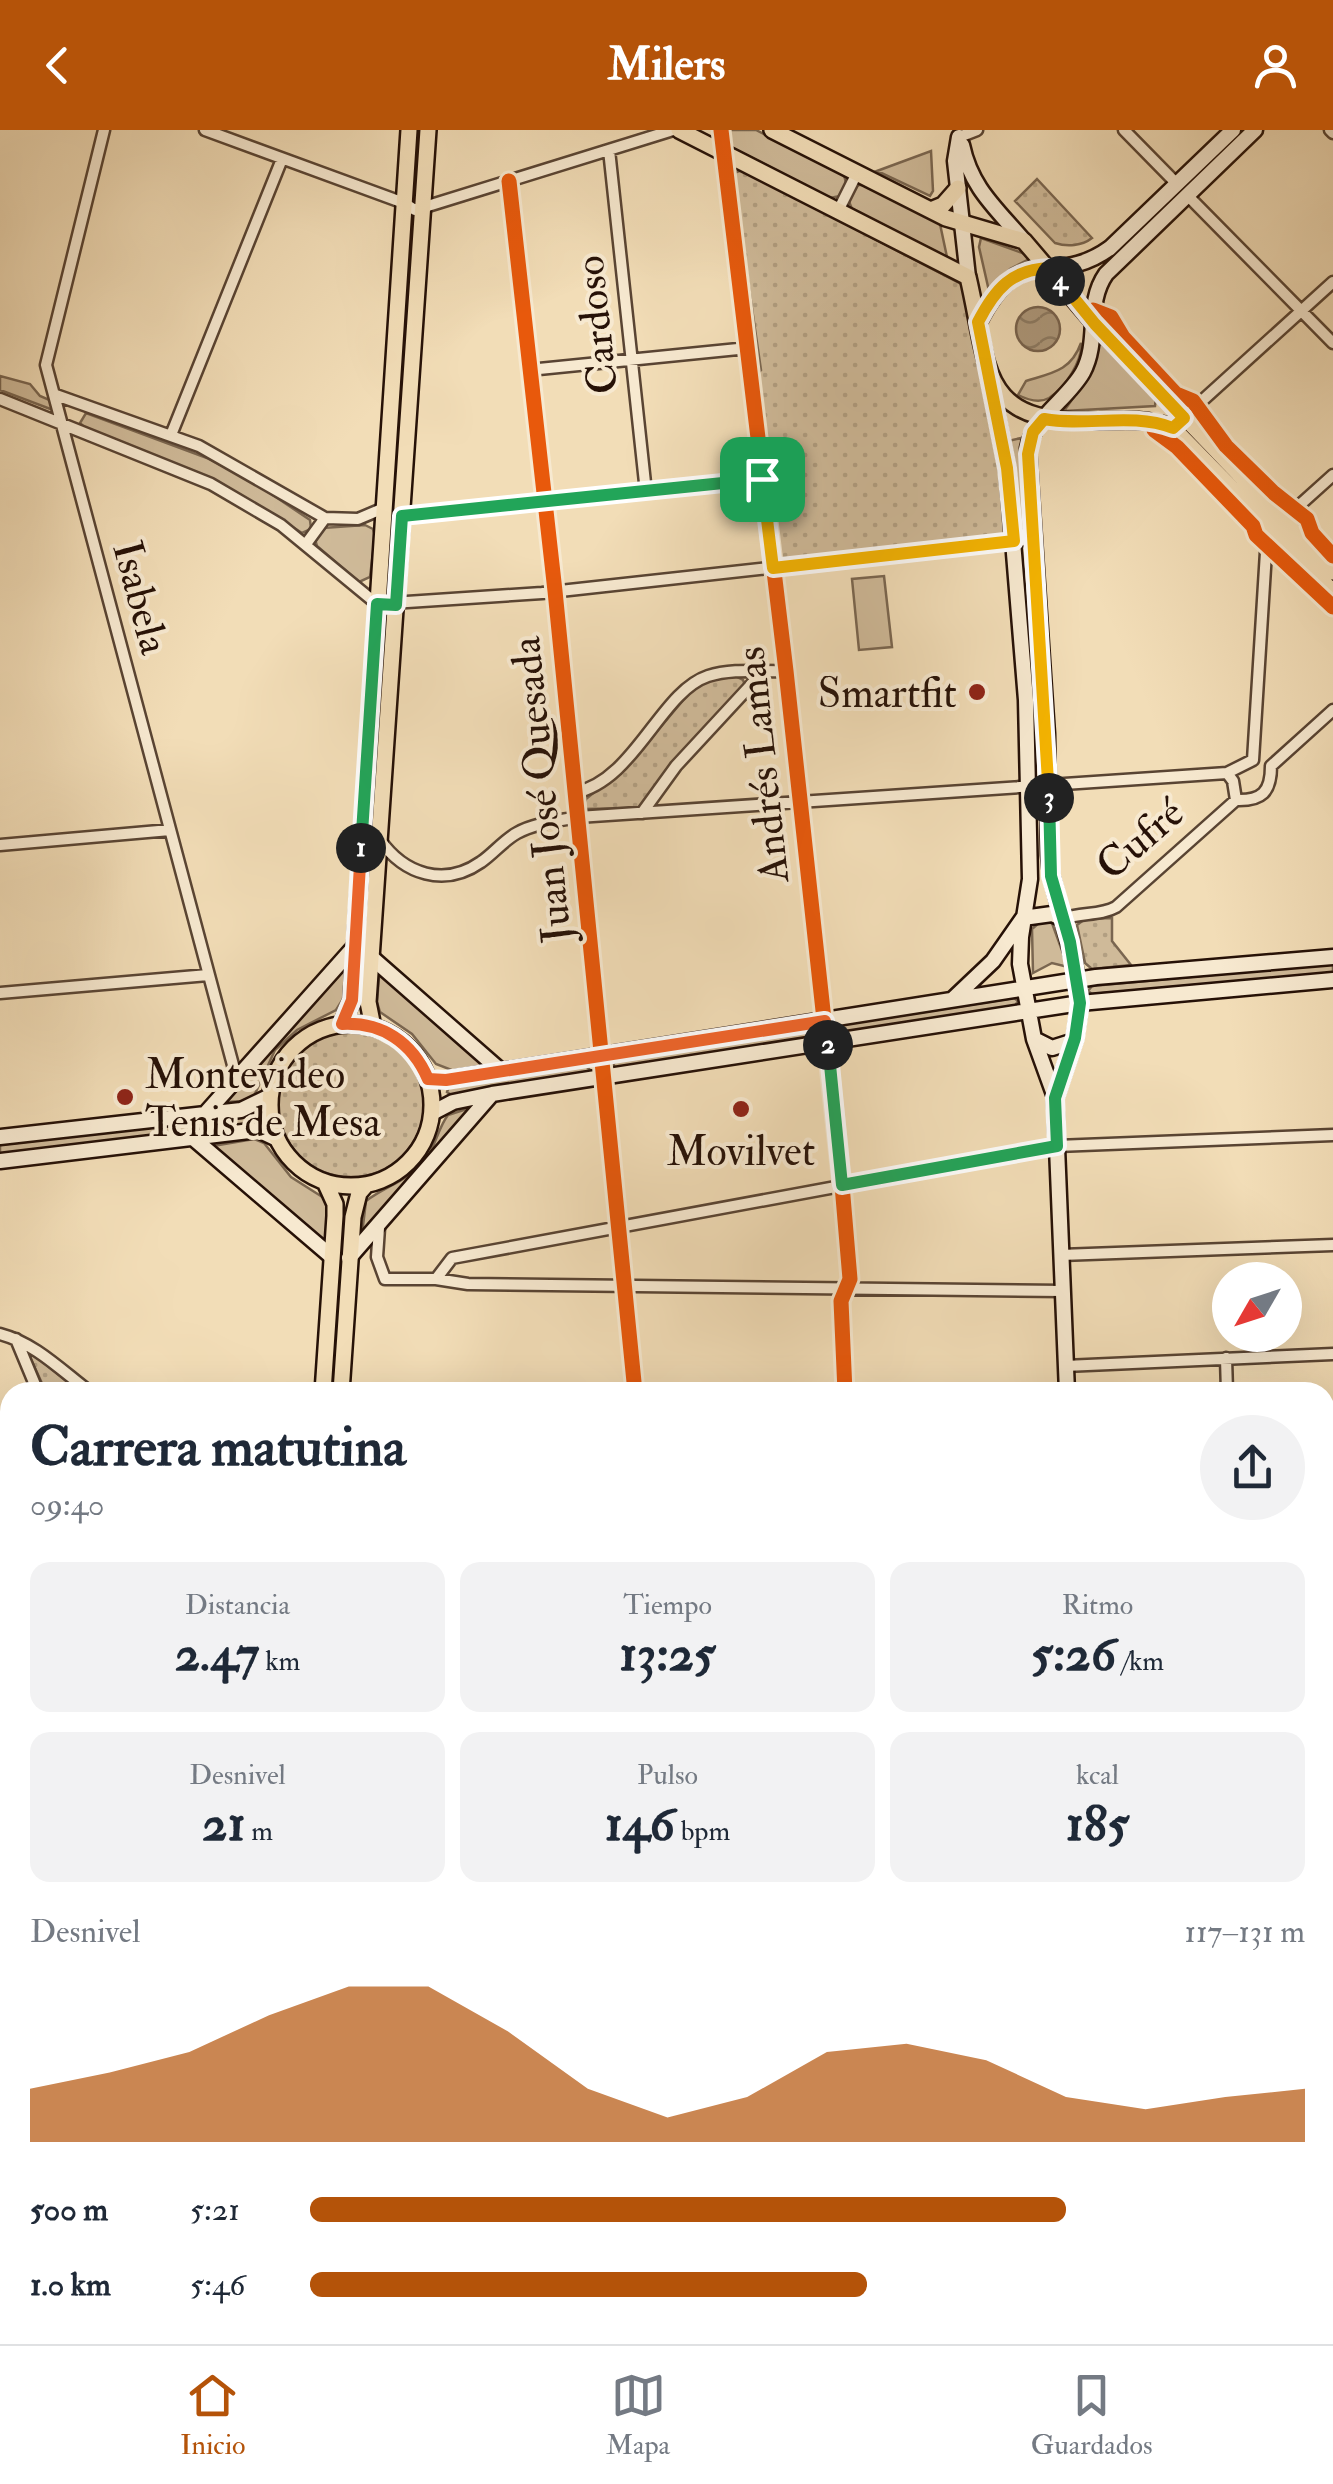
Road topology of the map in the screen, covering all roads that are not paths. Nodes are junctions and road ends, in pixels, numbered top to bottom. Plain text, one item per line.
1 (104, 130) edge
2 (205, 130) edge
3 (410, 130) edge
4 (428, 130) edge
5 (676, 130) edge
6 (721, 130) edge
7 (772, 130) edge
8 (977, 130) edge
9 (1124, 130) edge
10 (1234, 130) edge
11 (1254, 130) edge
12 (959, 133) edge
13 (609, 150) junction
14 (724, 153) junction
15 (282, 159) junction
16 (858, 173) junction
17 (509, 181) junction
18 (958, 188) junction
19 (1182, 190) junction
20 (404, 203) junction
21 (422, 208) junction
22 (930, 210) junction
23 (838, 211) junction
24 (962, 224) junction
25 (1024, 241) junction
26 (1050, 268) junction
27 (968, 277) junction
28 (1333, 282) edge
29 (1302, 311) junction
30 (978, 322) junction
31 (1095, 324) junction
32 (1333, 343) edge
33 (748, 348) junction
34 (632, 359) junction
35 (529, 370) junction
36 (989, 376) junction
37 (56, 396) junction
38 (0, 398) edge
39 (1044, 419) junction
40 (62, 423) junction
41 (1178, 423) junction
42 (171, 434) junction
43 (1333, 475) edge
44 (762, 479) junction
45 (646, 492) junction
46 (543, 502) junction
47 (384, 508) junction
48 (402, 516) junction
49 (325, 518) junction
50 (1278, 525) junction
51 (1032, 540) junction
52 (1014, 541) junction
53 (306, 544) junction
54 (773, 568) junction
55 (1333, 572) edge
56 (555, 591) junction
57 (1333, 592) edge
58 (377, 604) junction
59 (396, 605) junction
60 (786, 671) junction
61 (763, 672) junction
62 (1333, 710) edge
63 (1253, 760) junction
64 (1271, 766) junction
65 (1227, 774) junction
66 (1049, 786) junction
67 (1030, 788) junction
68 (574, 793) junction
69 (1236, 800) junction
70 (801, 803) junction
71 (642, 813) junction
72 (578, 817) junction
73 (170, 830) junction
74 (380, 840) junction
75 (0, 845) edge
76 (1023, 918) junction
77 (1062, 918) junction
78 (355, 946) junction
79 (371, 958) junction
80 (1333, 958) edge
81 (208, 975) junction
82 (1077, 980) junction
83 (1333, 980) edge
84 (1025, 989) junction
85 (0, 993) edge
86 (949, 1001) junction
87 (1080, 1003) junction
88 (1029, 1011) junction
89 (825, 1021) junction
90 (342, 1024) junction
91 (373, 1027) junction
92 (1034, 1039) junction
93 (1074, 1041) junction
94 (828, 1044) junction
95 (603, 1055) junction
96 (501, 1071) junction
97 (604, 1078) junction
98 (428, 1079) junction
99 (237, 1080) junction
100 (492, 1094) junction
101 (270, 1096) junction
102 (1055, 1098) junction
103 (432, 1112) junction
104 (206, 1114) junction
105 (0, 1134) edge
106 (1333, 1135) edge
107 (193, 1138) junction
108 (277, 1139) junction
109 (1057, 1146) junction
110 (0, 1161) edge
111 (326, 1182) junction
112 (366, 1185) junction
113 (842, 1185) junction
114 (617, 1226) junction
115 (379, 1228) junction
116 (1333, 1245) edge
117 (1061, 1255) junction
118 (341, 1257) junction
119 (436, 1279) junction
120 (624, 1287) junction
121 (846, 1289) junction
122 (1062, 1290) junction
123 (0, 1334) edge
124 (16, 1338) junction
125 (1333, 1354) edge
126 (1226, 1358) junction
127 (1065, 1366) junction
128 (34, 1382) edge
129 (76, 1382) edge
130 (325, 1382) edge
131 (341, 1382) edge
132 (634, 1382) edge
133 (845, 1382) edge
134 (1066, 1382) edge
135 (1227, 1382) edge

1 - 37 street, Isabela
2 - 15 street
3 - 20 main road
4 - 21 main road
5 - 13 street
5 - 14 main road
6 - 14 street, Andrés Lamas
7 - 16 main road
8 - 12 street
9 - 19 street
10 - 19 main road
11 - 19 main road
12 - 18 main road
12 - 25 main road
13 - 17 street
13 - 34 street, Cardoso
14 - 23 main road
14 - 33 street, Andrés Lamas
15 - 20 street
15 - 42 street
16 - 22 main road
16 - 23 street
17 - 21 street
17 - 35 street, Juan José Quesada
18 - 22 main road
18 - 24 main road
19 - 26 main road
19 - 29 street
19 - 31 main road
20 - 21 street
20 - 47 main road
21 - 48 main road
22 - 24 main road
23 - 27 main road
24 - 25 main road
24 - 27 main road
25 - 26 main road
26 - 30 main road
26 - 31 main road
27 - 30 main road
28 - 29 street
29 - 32 street
29 - 41 street
30 - 36 main road
31 - 39 main road
31 - 41 main road
33 - 34 street
33 - 44 street, Andrés Lamas
34 - 35 street
34 - 45 street, Cardoso
35 - 46 street, Juan José Quesada
36 - 39 main road
36 - 52 main road
37 - 40 street, Isabela
37 - 42 street
38 - 40 street
39 - 41 main road
39 - 51 main road
40 - 53 street
40 - 73 street, Isabela
41 - 50 main road
42 - 49 street
43 - 50 street
44 - 45 street
44 - 54 street, Andrés Lamas
45 - 46 street
46 - 48 street
46 - 56 street, Juan José Quesada
47 - 49 street
47 - 58 main road
48 - 59 main road
49 - 53 street
50 - 55 main road
50 - 57 main road
50 - 63 street
51 - 52 street
51 - 66 main road
52 - 54 street
52 - 67 main road
53 - 58 street
54 - 56 street
54 - 60 street, Andrés Lamas
56 - 59 street
56 - 68 street, Juan José Quesada
58 - 59 street
58 - 78 main road
59 - 74 main road
60 - 61 street
60 - 70 street, Andrés Lamas
61 - 68 street
61 - 71 street
62 - 64 street, Cufré
63 - 64 street
63 - 65 street
64 - 69 street, Cufré
65 - 66 street
65 - 69 street
66 - 67 street
66 - 77 main road
67 - 70 street
67 - 76 main road
68 - 72 street, Juan José Quesada
69 - 77 street, Cufré
70 - 71 street
70 - 89 street, Andrés Lamas
71 - 72 street
72 - 74 street
72 - 95 street, Juan José Quesada
73 - 75 street
73 - 81 street, Isabela
74 - 79 main road
76 - 77 main road, Cufré
76 - 84 main road
76 - 86 main road
77 - 82 main road
78 - 90 main road
78 - 99 main road
79 - 91 main road
79 - 96 main road
80 - 82 main road
81 - 85 street
81 - 99 street, Isabela
82 - 84 main road
82 - 87 main road
83 - 87 main road
84 - 86 main road
84 - 88 main road
86 - 89 main road
87 - 88 main road
87 - 93 main road
88 - 92 main road
88 - 94 main road
89 - 94 street, Andrés Lamas
89 - 95 main road
90 - 91 main road
90 - 101 main road
91 - 98 main road
92 - 93 main road
92 - 102 main road
93 - 102 main road
94 - 97 main road
94 - 113 street, Andrés Lamas
95 - 96 main road
95 - 97 street, Juan José Quesada
96 - 98 main road
97 - 100 main road
97 - 114 street, Juan José Quesada
98 - 103 main road
99 - 104 main road
100 - 103 main road
100 - 115 main road
101 - 104 main road
101 - 108 main road
102 - 109 main road
103 - 112 main road
104 - 105 main road
106 - 109 street
107 - 108 main road
107 - 110 main road
107 - 118 main road
108 - 111 main road
109 - 113 street
109 - 117 main road
111 - 112 main road
111 - 118 main road
112 - 118 main road
113 - 114 street
113 - 121 street, Andrés Lamas
114 - 119 street
114 - 120 street, Juan José Quesada
115 - 118 main road
115 - 119 street
116 - 117 street
117 - 122 main road
118 - 130 main road
118 - 131 main road
119 - 120 street
120 - 121 street
120 - 132 street, Juan José Quesada
121 - 122 street
121 - 133 street, Andrés Lamas
122 - 127 main road
123 - 124 street
124 - 128 street
124 - 129 street
125 - 126 street
126 - 127 street
126 - 135 street
127 - 134 main road

